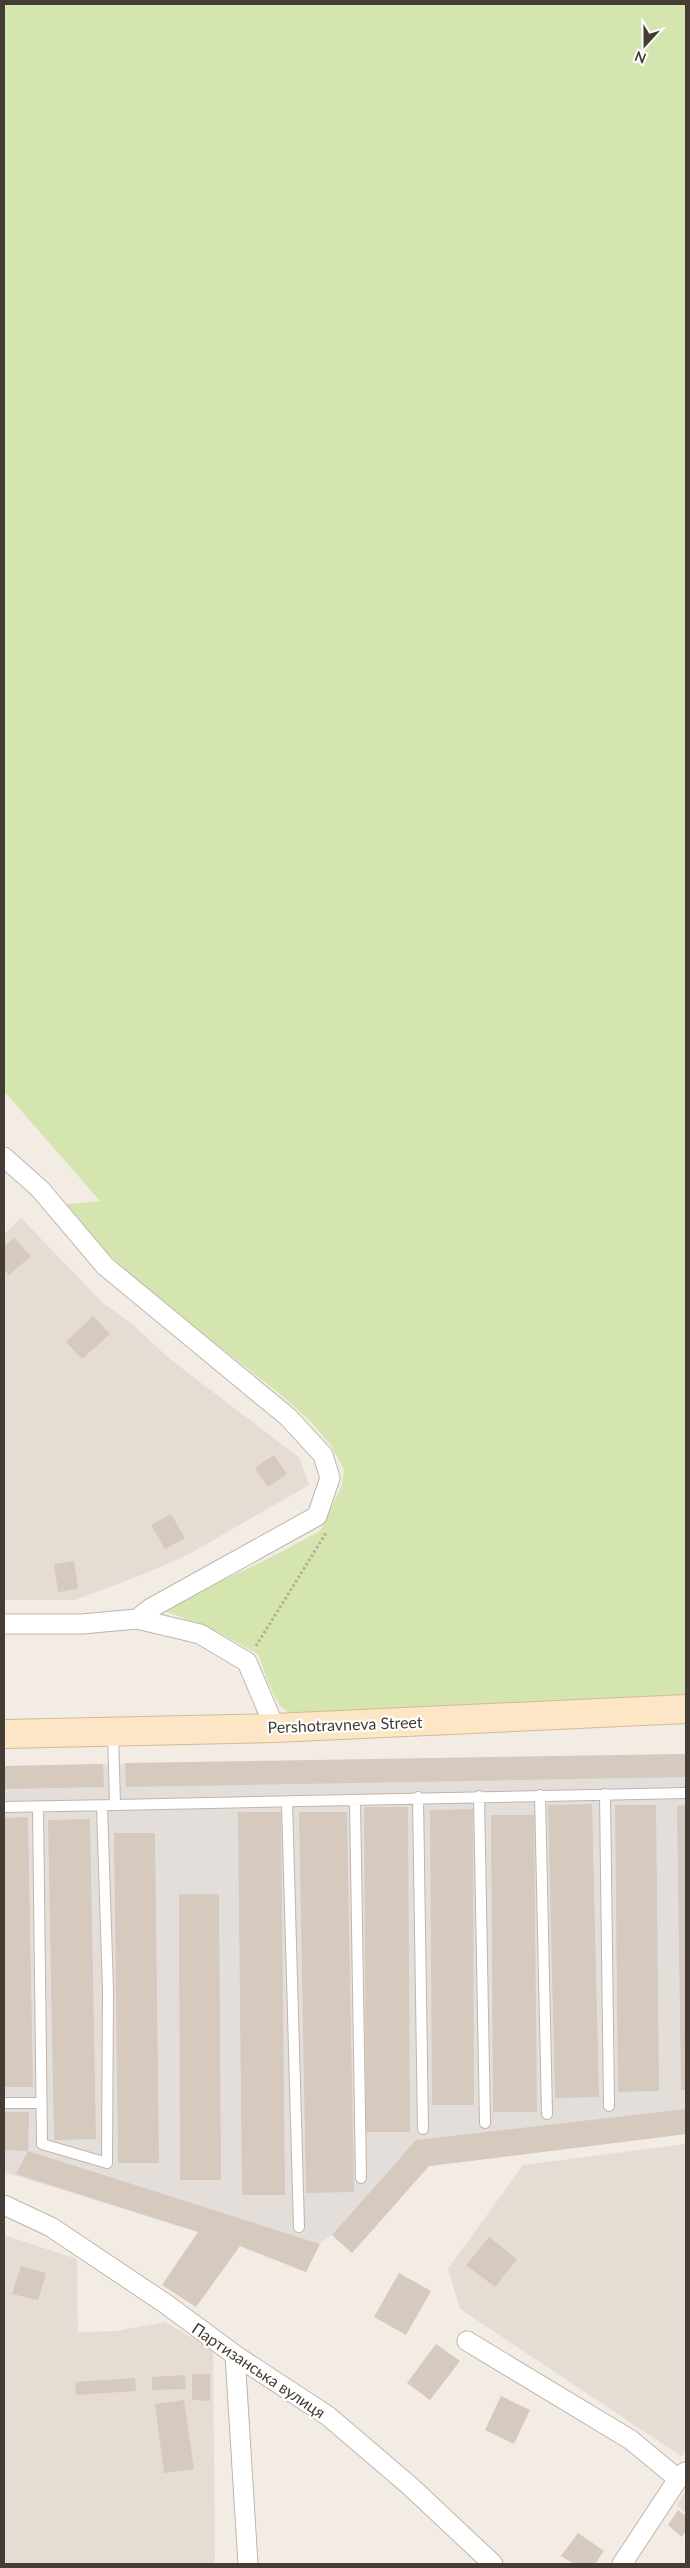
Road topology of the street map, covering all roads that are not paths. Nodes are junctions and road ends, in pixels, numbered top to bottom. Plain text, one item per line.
1 (4, 1157) edge
2 (137, 1620) junction
3 (4, 1624) edge
4 (686, 1709) edge
5 (276, 1728) junction
6 (113, 1732) junction
7 (4, 1734) edge
8 (686, 1793) edge
9 (605, 1794) junction
10 (540, 1795) junction
11 (479, 1796) junction
12 (418, 1797) junction
13 (354, 1800) junction
14 (288, 1802) junction
15 (115, 1805) junction
16 (102, 1806) junction
17 (4, 1807) edge
18 (38, 1807) junction
19 (4, 2103) edge
20 (42, 2103) junction
21 (609, 2106) dead end
22 (546, 2114) dead end
23 (485, 2123) dead end
24 (423, 2129) dead end
25 (361, 2178) dead end
26 (4, 2205) edge
27 (299, 2227) dead end
28 (468, 2341) dead end
29 (235, 2355) junction
30 (682, 2475) edge
31 (248, 2564) edge
32 (493, 2564) edge
33 (622, 2564) edge

1 - 2 street
2 - 3 street
2 - 5 street
4 - 5 street, Pershotravneva Street
5 - 6 street, Pershotravneva Street
6 - 7 street, Pershotravneva Street
6 - 15 lane
8 - 9 lane
9 - 10 lane
9 - 21 lane
10 - 11 lane
10 - 22 lane
11 - 12 lane
11 - 23 lane
12 - 13 lane
12 - 24 lane
13 - 14 lane
13 - 25 lane
14 - 15 lane
14 - 27 lane
15 - 16 lane
16 - 18 lane
16 - 20 lane
17 - 18 lane
18 - 20 lane
19 - 20 lane
26 - 29 street, Партизанська вулиця
28 - 30 street
29 - 31 street
29 - 32 street, Партизанська вулиця
30 - 33 street

